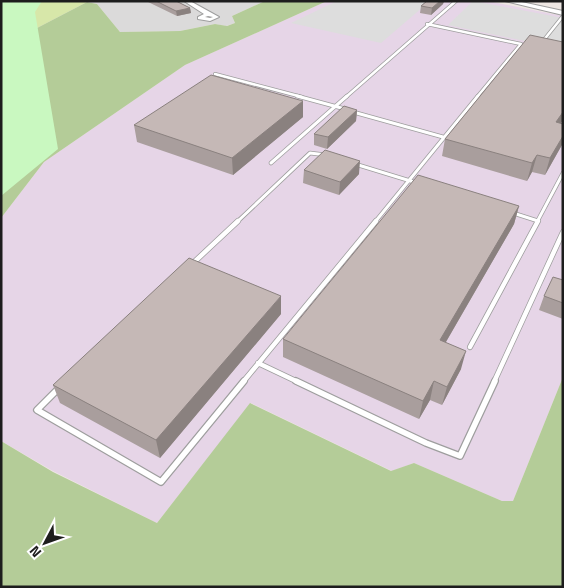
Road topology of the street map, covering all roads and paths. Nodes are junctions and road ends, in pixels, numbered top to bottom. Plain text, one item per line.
1 (186, 1) edge
2 (456, 1) edge
3 (508, 1) edge
4 (208, 14) dead end
5 (563, 14) edge
6 (427, 24) junction
7 (543, 41) edge
8 (521, 44) junction
9 (530, 46) edge
10 (215, 74) edge
11 (334, 106) junction
12 (443, 137) junction
13 (334, 157) edge
14 (271, 163) dead end
15 (353, 163) edge
16 (563, 173) edge
17 (408, 180) junction
18 (426, 186) edge
19 (510, 212) edge
20 (538, 220) junction
21 (563, 232) edge
22 (185, 271) edge
23 (470, 348) dead end
24 (258, 363) junction
25 (65, 383) edge

1 - 4 street
2 - 6 lane
3 - 5 street
5 - 7 lane
6 - 8 lane
6 - 11 lane
8 - 9 lane
8 - 12 lane
10 - 11 lane
11 - 12 lane
11 - 14 lane
12 - 17 lane
13 - 22 lane
15 - 17 lane
16 - 20 lane
17 - 18 lane
17 - 24 lane
19 - 20 lane
20 - 23 lane
21 - 24 lane
24 - 25 lane

